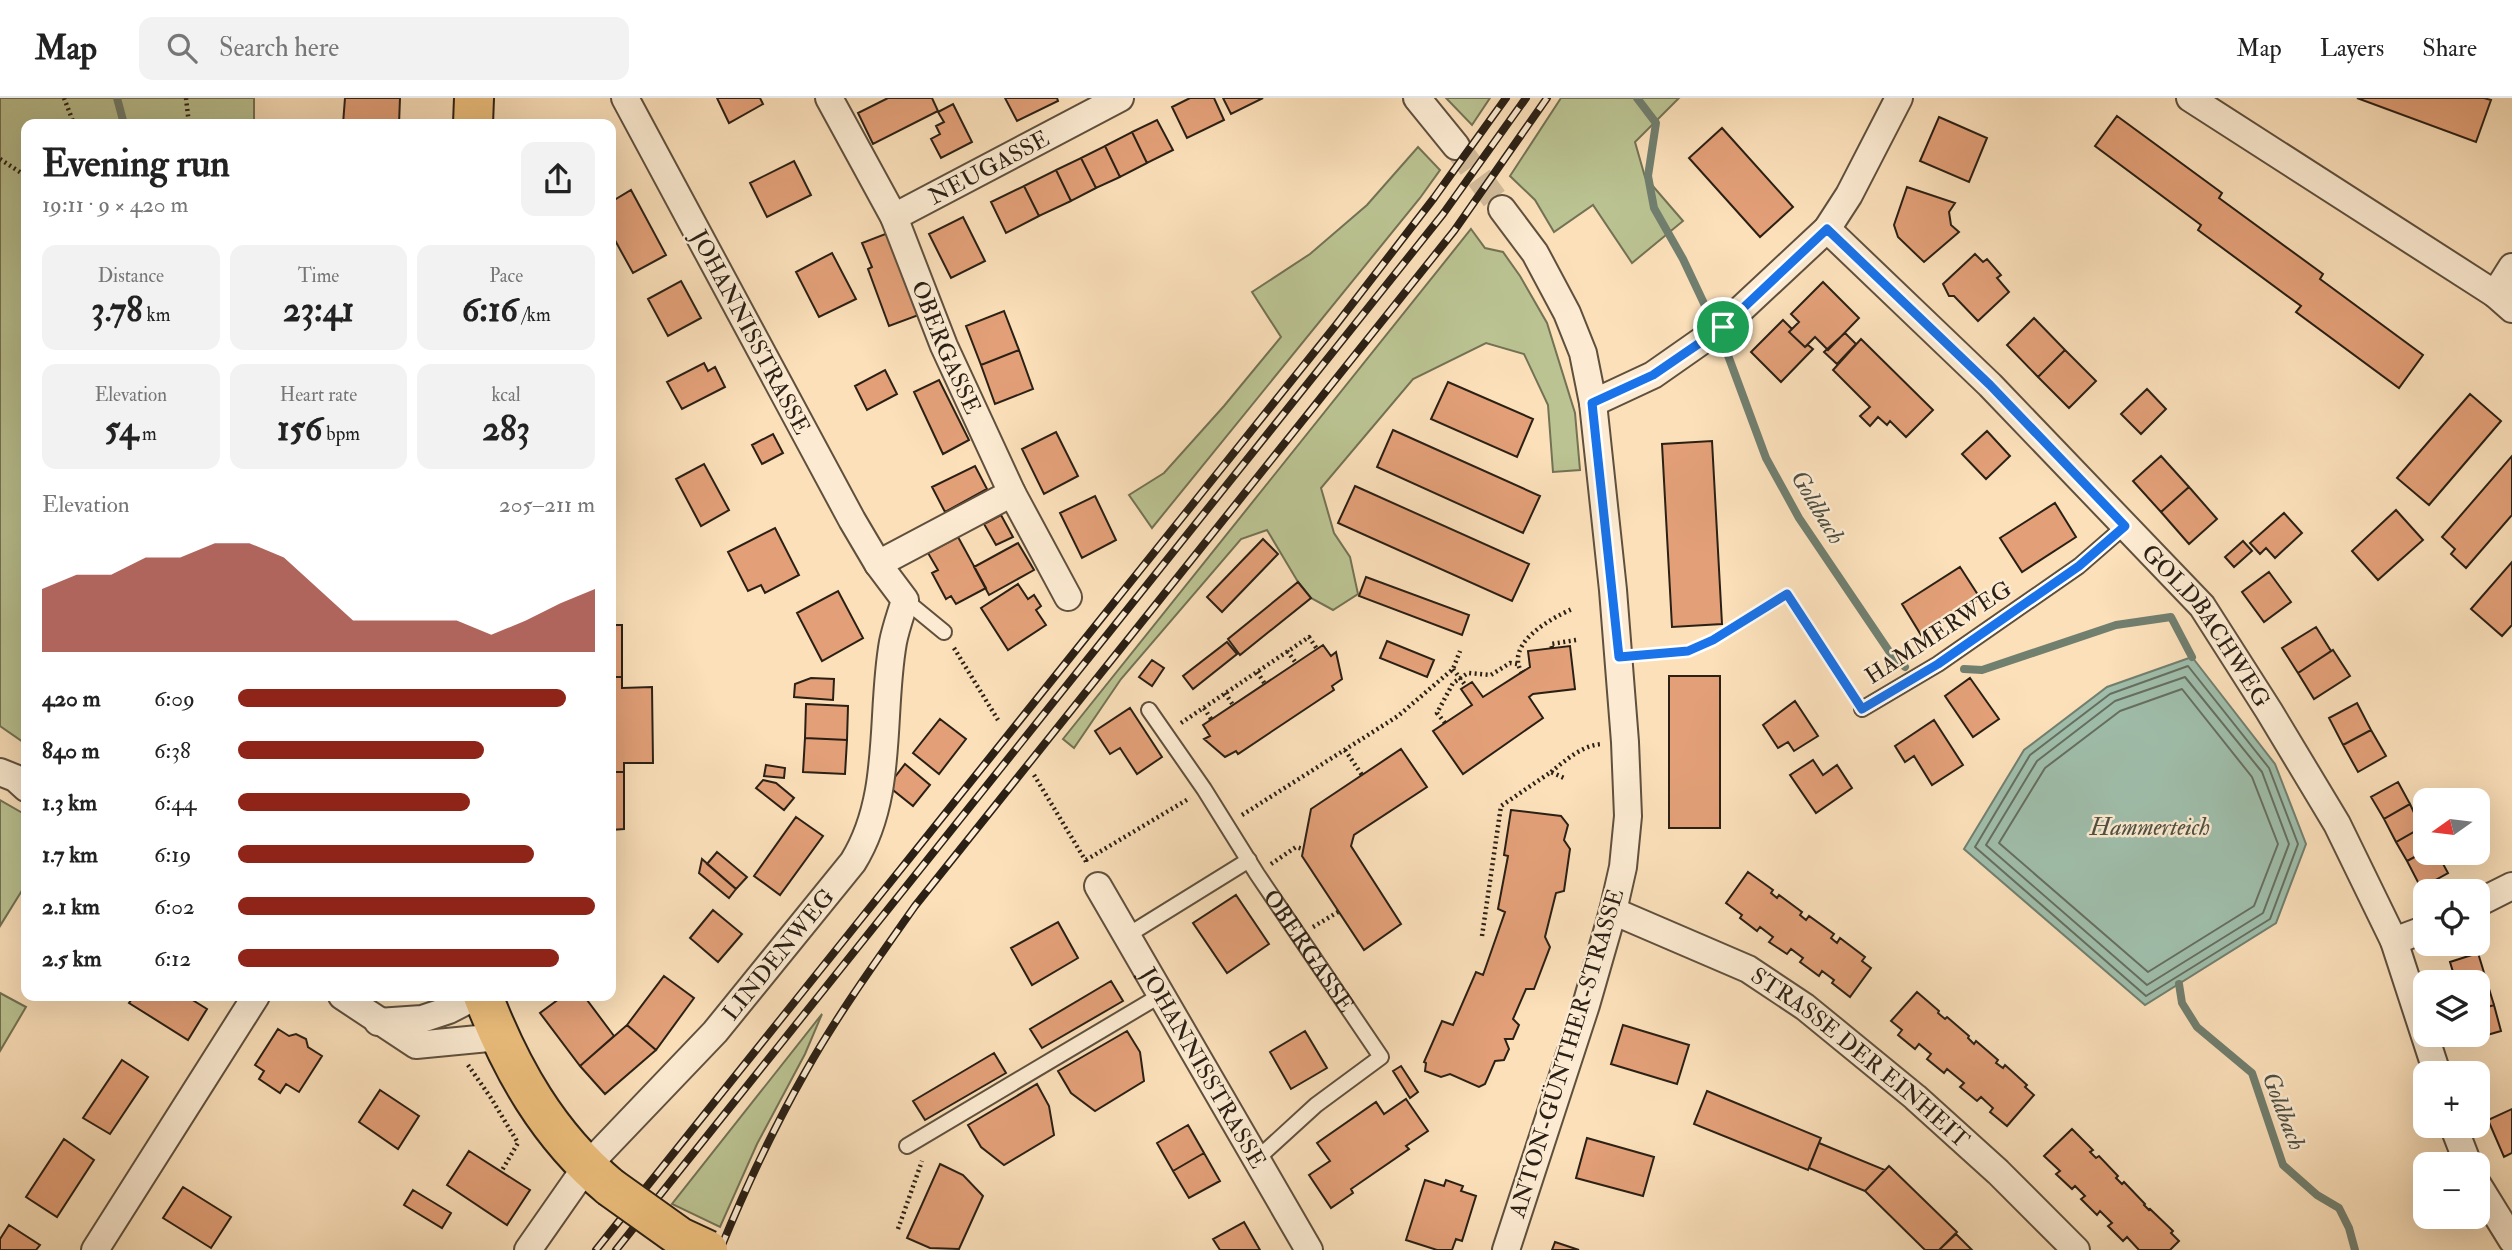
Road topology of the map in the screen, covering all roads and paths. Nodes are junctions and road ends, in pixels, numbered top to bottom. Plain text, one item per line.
1 (64, 98) edge
2 (186, 98) edge
3 (474, 98) edge
4 (625, 98) edge
5 (829, 98) edge
6 (1120, 98) edge
7 (1417, 98) edge
8 (1899, 98) edge
9 (2190, 98) edge
10 (72, 119) edge
11 (188, 119) edge
12 (473, 119) edge
13 (1456, 146) tunnel mouth
14 (0, 159) edge
15 (21, 173) edge
16 (1502, 209) tunnel mouth
17 (894, 217) junction
18 (1827, 229) junction
19 (2512, 267) edge
20 (2503, 302) edge
21 (1592, 403) junction
22 (1012, 493) junction
23 (2125, 526) junction
24 (878, 564) junction
25 (1068, 597) dead end
26 (905, 600) junction
27 (1572, 609) dead end
28 (944, 632) joint
29 (1576, 640) dead end
30 (1552, 648) dead end
31 (1317, 649) dead end
32 (1287, 651) junction
33 (1460, 651) dead end
34 (1619, 657) junction
35 (1296, 663) dead end
36 (1517, 664) junction
37 (1453, 669) junction
38 (1257, 672) junction
39 (1522, 673) dead end
40 (1460, 678) junction
41 (1265, 684) dead end
42 (1466, 686) dead end
43 (1225, 693) junction
44 (1233, 705) dead end
45 (1204, 708) junction
46 (1862, 709) joint
47 (1149, 710) dead end
48 (1211, 719) dead end
49 (998, 720) dead end
50 (1445, 723) dead end
51 (1166, 733) junction
52 (1625, 743) junction
53 (1345, 750) junction
54 (0, 772) edge
55 (1551, 772) junction
56 (1034, 775) dead end
57 (1362, 775) dead end
58 (1564, 778) dead end
59 (21, 783) edge
60 (1204, 789) junction
61 (0, 790) edge
62 (21, 800) edge
63 (1226, 825) junction
64 (1303, 849) dead end
65 (1086, 860) junction
66 (1249, 860) junction
67 (1257, 874) junction
68 (1098, 886) joint
69 (2512, 886) edge
70 (2490, 897) edge
71 (1613, 911) junction
72 (1338, 912) dead end
73 (1300, 934) junction
74 (2413, 934) edge
75 (1128, 935) junction
76 (1482, 936) dead end
77 (2394, 941) junction
78 (1161, 995) junction
79 (253, 1001) edge
80 (349, 1001) edge
81 (466, 1001) edge
82 (485, 1001) edge
83 (378, 1022) junction
84 (499, 1037) junction
85 (462, 1056) dead end
86 (2433, 1061) edge
87 (932, 1131) junction
88 (907, 1146) dead end
89 (1257, 1159) junction
90 (501, 1172) dead end
91 (598, 1177) junction
92 (2490, 1204) edge
93 (898, 1229) dead end
94 (2512, 1240) edge
95 (687, 1246) edge
96 (95, 1250) edge
97 (527, 1250) edge
98 (1309, 1250) edge
99 (1506, 1250) edge
100 (2076, 1250) edge

1 - 10 path
2 - 11 path
3 - 12 main road
4 - 24 street, JOHANNISSTRASSE
5 - 17 street, OBERGASSE
6 - 17 street, NEUGASSE
7 - 13 street
8 - 18 street
9 - 20 street
14 - 15 path
16 - 21 street, ANTON-GÜNTHER-STRASSE
17 - 22 street, OBERGASSE
18 - 21 street
18 - 23 street, GOLDBACHWEG
19 - 20 street
21 - 34 street, ANTON-GÜNTHER-STRASSE
22 - 24 street
22 - 25 street, OBERGASSE
23 - 46 lane, HAMMERWEG
23 - 77 street, GOLDBACHWEG
24 - 26 street, JOHANNISSTRASSE
26 - 28 lane, JOHANNISSTRASSE
26 - 91 street, LINDENWEG
27 - 36 path
28 - 49 path
29 - 30 path
31 - 32 path
32 - 35 path
32 - 38 path
33 - 37 path
34 - 46 path, HAMMERWEG
34 - 52 street, ANTON-GÜNTHER-STRASSE
36 - 39 path
36 - 40 path
37 - 40 path
37 - 53 path
38 - 41 path
38 - 43 path
40 - 42 path
40 - 50 path
43 - 44 path
43 - 45 path
45 - 48 path
45 - 51 path
47 - 51 lane, OBERGASSE
51 - 60 lane, OBERGASSE
52 - 55 path
52 - 71 street, ANTON-GÜNTHER-STRASSE
53 - 57 path
53 - 63 path
54 - 59 street
55 - 58 path
55 - 76 path
56 - 65 path
60 - 63 lane, OBERGASSE
60 - 65 path
61 - 62 street
63 - 66 lane, OBERGASSE
64 - 67 path
65 - 68 path
66 - 67 lane, OBERGASSE
66 - 75 lane
67 - 73 lane, OBERGASSE
68 - 75 street, JOHANNISSTRASSE
69 - 70 street
71 - 99 street, ANTON-GÜNTHER-STRASSE
71 - 100 street, STRASSE DER EINHEIT
72 - 73 path
73 - 89 lane, OBERGASSE
74 - 77 street
75 - 78 street, JOHANNISSTRASSE
77 - 86 street, GOLDBACHWEG
78 - 87 lane
78 - 89 street, JOHANNISSTRASSE
79 - 96 street
80 - 83 street
81 - 83 street
82 - 84 main road
83 - 84 street
84 - 91 main road
85 - 90 path
87 - 88 lane
87 - 93 path
89 - 98 street, JOHANNISSTRASSE
91 - 95 main road, bridge
91 - 97 street, LINDENWEG
92 - 94 street

